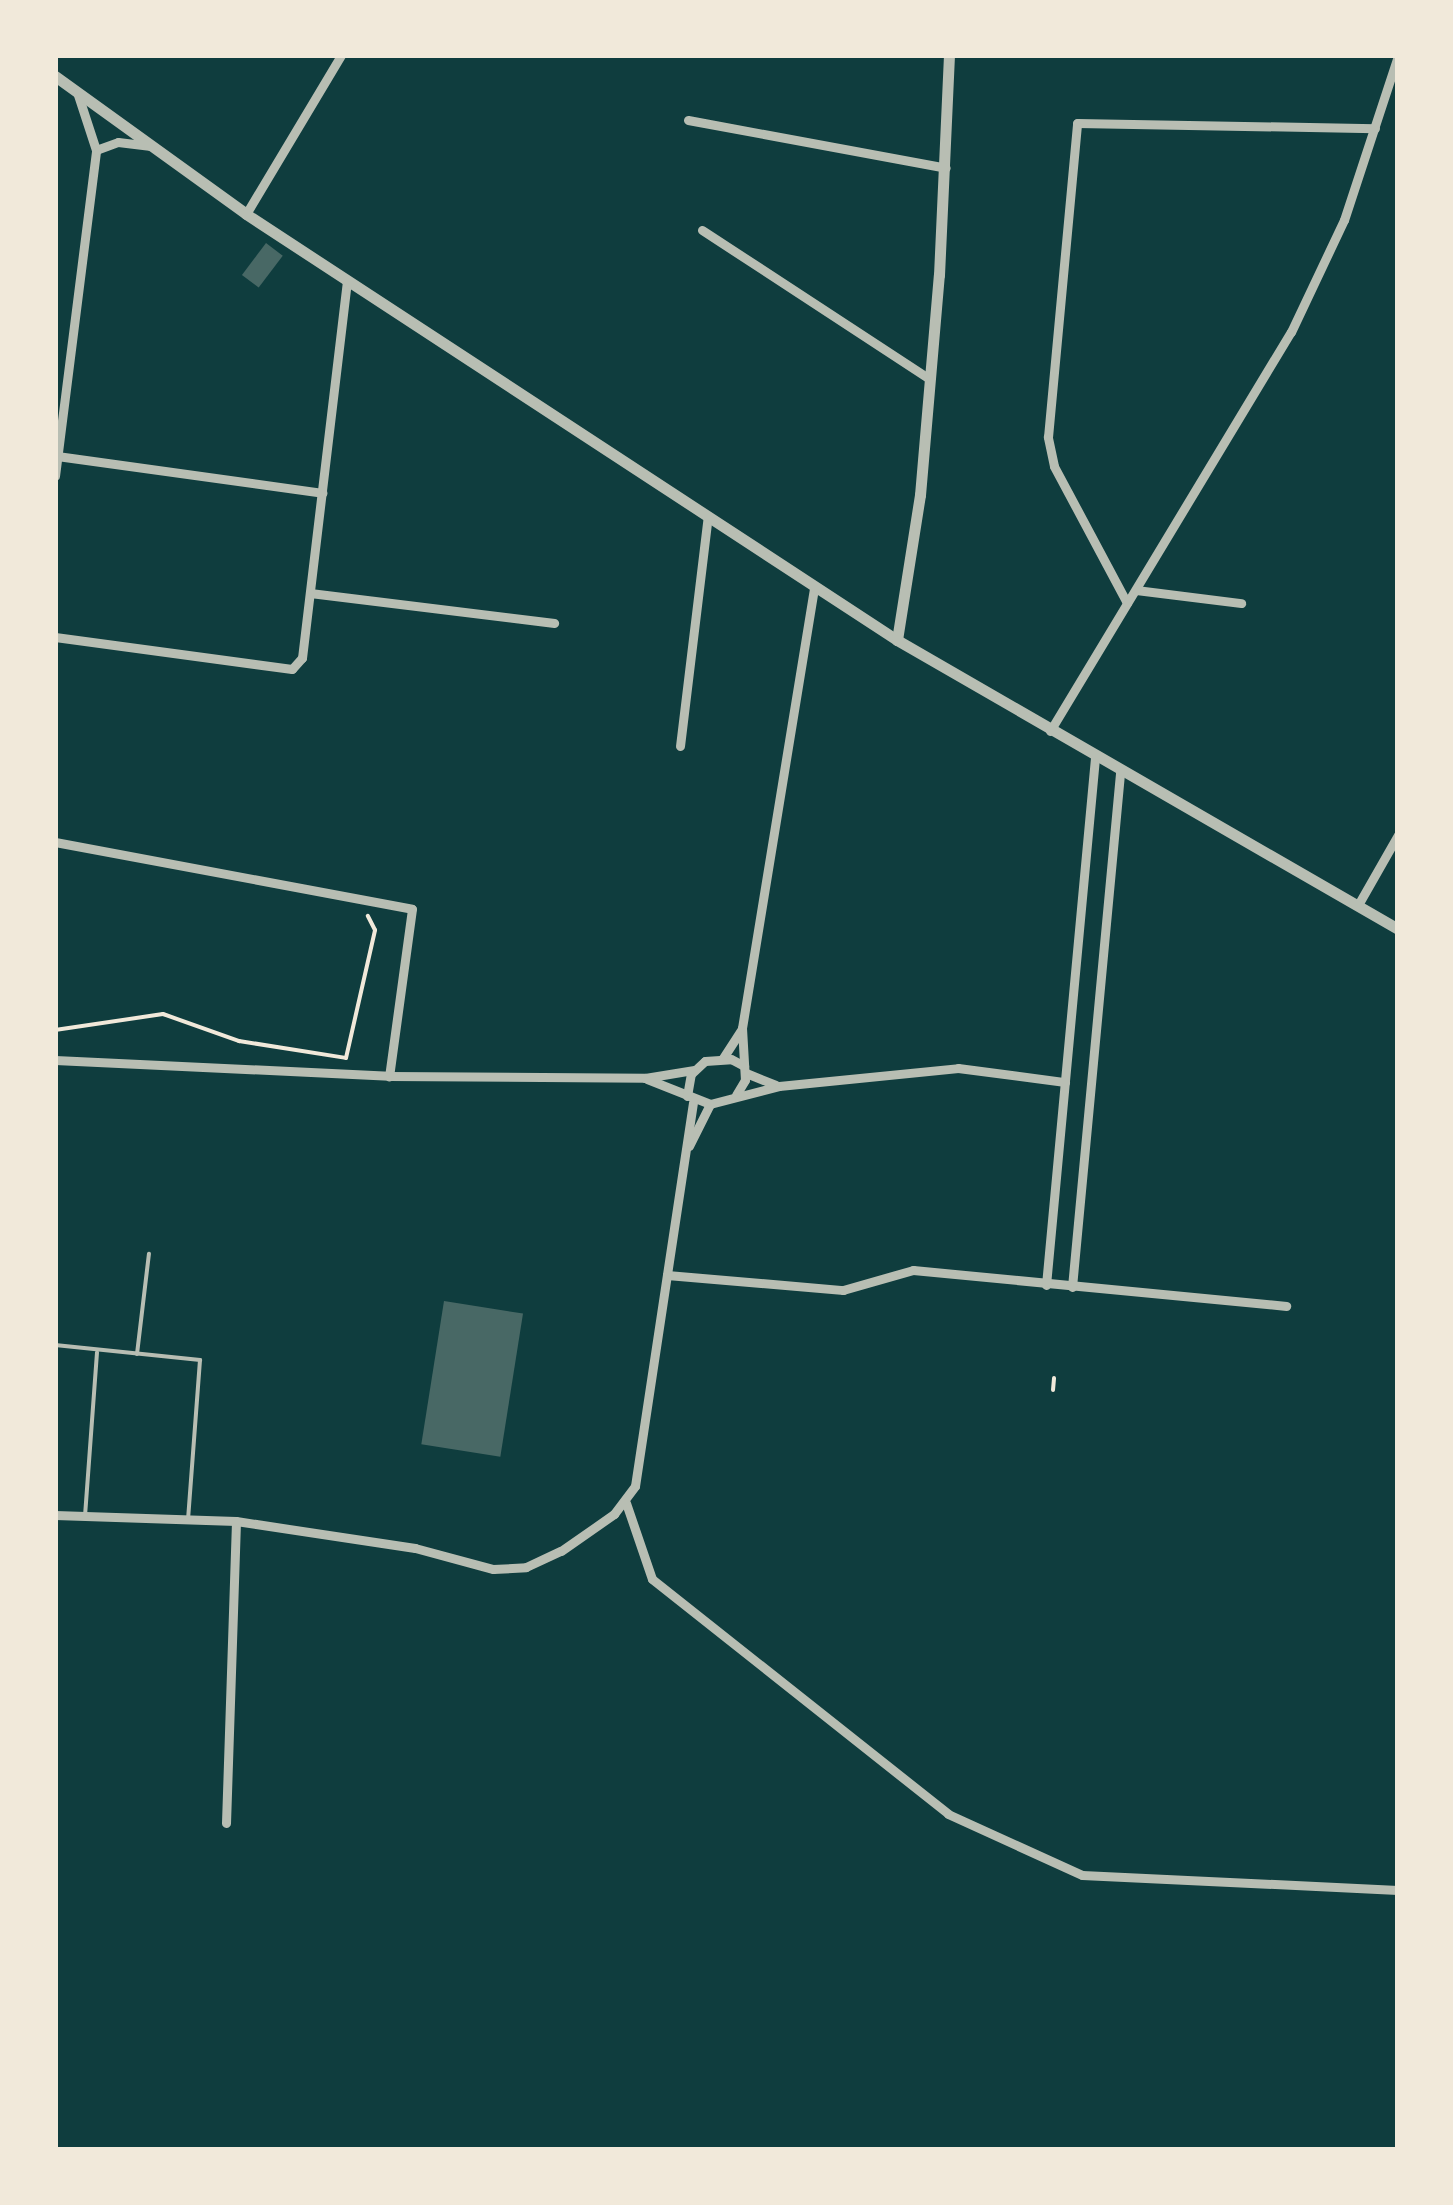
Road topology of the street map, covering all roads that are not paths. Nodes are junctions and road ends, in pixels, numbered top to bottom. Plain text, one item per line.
1 (341, 55) edge
2 (949, 55) edge
3 (1398, 56) edge
4 (55, 76) edge
5 (77, 92) junction
6 (688, 120) dead end
7 (1376, 128) junction
8 (152, 146) junction
9 (96, 150) junction
10 (946, 168) junction
11 (246, 214) junction
12 (702, 230) dead end
13 (348, 280) junction
14 (930, 379) junction
15 (58, 456) junction
16 (55, 476) edge
17 (322, 493) junction
18 (708, 516) junction
19 (814, 586) junction
20 (1136, 590) junction
21 (310, 594) junction
22 (1241, 603) dead end
23 (1127, 604) junction
24 (554, 623) dead end
25 (55, 637) edge
26 (897, 640) junction
27 (1050, 731) junction
28 (680, 746) dead end
29 (1094, 758) junction
30 (1120, 773) junction
31 (1398, 835) edge
32 (55, 842) edge
33 (1358, 905) junction
34 (1398, 929) edge
35 (742, 1028) junction
36 (723, 1058) junction
37 (55, 1060) edge
38 (694, 1070) junction
39 (745, 1070) junction
40 (389, 1076) junction
41 (645, 1078) junction
42 (1065, 1082) junction
43 (779, 1086) junction
44 (736, 1095) junction
45 (690, 1099) junction
46 (710, 1104) junction
47 (686, 1153) junction
48 (148, 1254) dead end
49 (667, 1274) junction
50 (1046, 1284) junction
51 (1072, 1287) junction
52 (1286, 1306) dead end
53 (55, 1344) edge
54 (97, 1349) junction
55 (137, 1354) junction
56 (626, 1503) junction
57 (55, 1516) edge
58 (85, 1516) junction
59 (188, 1520) junction
60 (236, 1521) junction
61 (226, 1823) dead end
62 (1398, 1890) edge

1 - 11 street
2 - 10 street
3 - 7 street
4 - 5 street
5 - 8 street
5 - 9 street
6 - 10 street
7 - 20 street
7 - 23 street
8 - 9 street
8 - 11 street
9 - 15 street
10 - 14 street
11 - 13 street
12 - 14 street
13 - 17 street
13 - 18 street
14 - 26 street
15 - 16 street
15 - 17 street
17 - 21 street
18 - 19 street
18 - 28 street
19 - 26 street
19 - 35 street
20 - 22 street
20 - 23 street
21 - 24 street
21 - 25 street
23 - 27 street
26 - 27 street
27 - 29 street
29 - 30 street
29 - 42 street
30 - 33 street
30 - 51 street
31 - 33 street
32 - 40 street
33 - 34 street
35 - 36 street
35 - 39 street
36 - 38 street
36 - 39 street
37 - 40 street
38 - 41 street
38 - 45 street
39 - 43 street
39 - 44 street
40 - 41 street
41 - 45 street
42 - 43 street
42 - 50 street
43 - 44 street
44 - 46 street
45 - 46 street
45 - 47 street
46 - 47 street
47 - 49 street
48 - 55 lane
49 - 50 street
49 - 56 street
50 - 51 street
51 - 52 street
53 - 54 lane
54 - 55 lane
54 - 58 lane
55 - 59 lane
56 - 60 street
56 - 62 street
57 - 58 street
58 - 59 street
59 - 60 street
60 - 61 street

